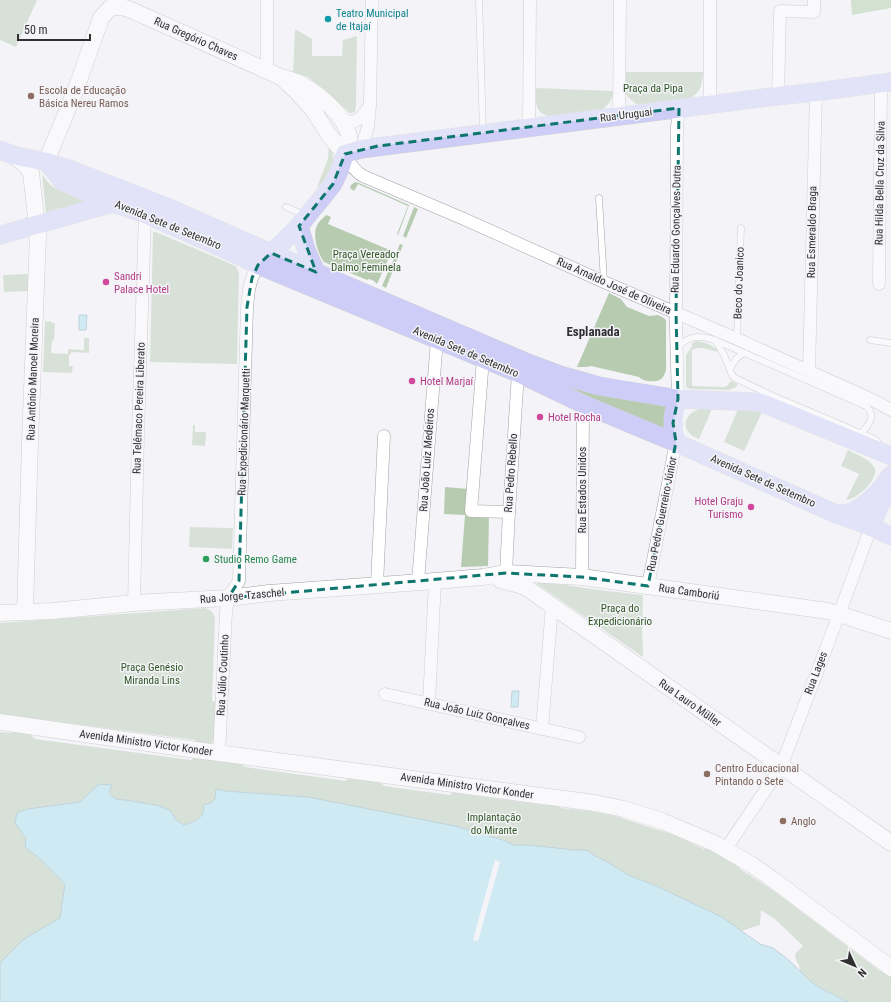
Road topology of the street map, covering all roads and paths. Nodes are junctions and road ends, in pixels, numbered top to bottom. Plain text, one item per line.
1 (267, 0) edge
2 (372, 0) edge
3 (479, 0) edge
4 (530, 0) edge
5 (620, 0) edge
6 (710, 0) edge
7 (814, 0) edge
8 (110, 4) edge
9 (131, 5) edge
10 (274, 74) junction
11 (886, 82) edge
12 (816, 92) junction
13 (778, 96) junction
14 (370, 104) junction
15 (710, 104) junction
16 (679, 108) junction
17 (619, 116) junction
18 (343, 120) junction
19 (529, 127) junction
20 (483, 132) junction
21 (353, 151) junction
22 (6, 153) edge
23 (47, 162) junction
24 (599, 198) dead end
25 (113, 203) junction
26 (286, 207) dead end
27 (145, 214) junction
28 (303, 221) junction
29 (38, 225) junction
30 (741, 228) dead end
31 (0, 235) edge
32 (265, 259) junction
33 (316, 272) junction
34 (604, 282) junction
35 (878, 284) dead end
36 (676, 312) junction
37 (437, 339) junction
38 (737, 339) junction
39 (716, 340) junction
40 (870, 340) dead end
41 (891, 343) edge
42 (676, 348) junction
43 (745, 353) junction
44 (483, 359) junction
45 (730, 369) junction
46 (809, 371) junction
47 (518, 373) junction
48 (678, 398) junction
49 (582, 404) junction
50 (891, 410) edge
51 (861, 434) junction
52 (384, 436) dead end
53 (676, 442) junction
54 (891, 454) edge
55 (891, 475) edge
56 (891, 489) edge
57 (509, 512) junction
58 (836, 514) junction
59 (871, 527) junction
60 (891, 536) edge
61 (506, 573) junction
62 (483, 577) junction
63 (582, 577) junction
64 (435, 581) junction
65 (418, 582) junction
66 (377, 585) junction
67 (648, 586) junction
68 (228, 598) junction
69 (134, 603) junction
70 (552, 606) junction
71 (25, 611) junction
72 (0, 613) edge
73 (839, 614) junction
74 (891, 631) edge
75 (385, 694) dead end
76 (429, 703) junction
77 (0, 722) edge
78 (542, 729) junction
79 (579, 737) dead end
80 (219, 753) junction
81 (781, 766) junction
82 (891, 843) edge
83 (725, 850) junction
84 (891, 968) edge

1 - 10 street
2 - 14 street
3 - 20 lane
4 - 19 street
5 - 17 street
6 - 15 street
7 - 13 street
8 - 9 main road, Rua Gregório Chaves
8 - 23 main road
9 - 10 main road, Rua Gregório Chaves
10 - 18 main road, Rua Gregório Chaves
10 - 21 main road, Rua Gregório Chaves
11 - 12 main road, Rua Uruguai
11 - 35 street, Rua Hilda Bella Cruz da Silva
12 - 13 main road, Rua Uruguai
12 - 46 street, Rua Esmeraldo Braga
13 - 15 main road, Rua Uruguai
14 - 18 street
14 - 21 street
15 - 16 main road, Rua Uruguai
16 - 17 main road, Rua Uruguai
16 - 36 street, Rua Eduardo Gonçalves Dutra
17 - 19 main road, Rua Uruguai
18 - 21 main road, Rua Gregório Chaves
19 - 20 main road, Rua Uruguai
20 - 21 main road, Rua Uruguai
21 - 28 main road
21 - 34 street, Rua Arnaldo José de Oliveira
22 - 23 main road, Avenida Sete de Setembro
22 - 29 main road, Rua Antônio Manoel Moreira
23 - 25 main road, Avenida Sete de Setembro
23 - 32 main road, Avenida Sete de Setembro
24 - 34 lane
25 - 27 main road, Avenida Sete de Setembro
25 - 29 main road
26 - 28 lane
27 - 32 main road, Avenida Sete de Setembro
27 - 69 street, Rua Telêmaco Pereira Liberato
28 - 32 main road
28 - 33 main road
29 - 31 main road
29 - 71 main road, Rua Antônio Manoel Moreira
30 - 38 lane, Beco do Joanico
32 - 33 main road, Avenida Sete de Setembro
32 - 37 main road, Avenida Sete de Setembro
32 - 68 street, Rua Expedicionário Marquetti
33 - 48 main road, Avenida Sete de Setembro
34 - 36 street, Rua Arnaldo José de Oliveira
36 - 38 street, Rua Arnaldo José de Oliveira
36 - 42 street, Rua Eduardo Gonçalves Dutra
37 - 44 main road, Avenida Sete de Setembro
37 - 65 street, Rua João Luiz Medeiros
38 - 46 street, Rua Arnaldo José de Oliveira
39 - 42 lane
39 - 43 lane
39 - 45 lane
40 - 41 lane
42 - 48 street, Rua Eduardo Gonçalves Dutra
43 - 45 lane
43 - 51 lane
44 - 47 main road, Avenida Sete de Setembro
44 - 57 street
45 - 51 lane
46 - 50 street, Rua Arnaldo José de Oliveira
47 - 49 main road, Avenida Sete de Setembro
47 - 57 street, Rua Pedro Rebello
48 - 53 main road
48 - 54 main road, Avenida Sete de Setembro
49 - 53 main road, Avenida Sete de Setembro
49 - 63 street, Rua Estados Unidos
51 - 54 lane
52 - 66 street
53 - 58 main road, Avenida Sete de Setembro
53 - 67 street, Rua Pedro Guerreiro Júnior
55 - 58 main road
56 - 59 main road, Rua Lages
57 - 61 street, Rua Pedro Rebello
58 - 59 main road, Avenida Sete de Setembro
59 - 60 main road, Avenida Sete de Setembro
59 - 73 street, Rua Lages
61 - 62 main road, Rua Camboriú
61 - 63 main road, Rua Camboriú
62 - 64 main road, Rua Jorge Tzaschel
62 - 70 main road, Rua Lauro Müller
63 - 67 main road, Rua Camboriú
64 - 65 main road, Rua Jorge Tzaschel
64 - 76 street
65 - 66 main road, Rua Jorge Tzaschel
66 - 68 main road, Rua Jorge Tzaschel
67 - 73 main road, Rua Camboriú
68 - 69 main road, Rua Jorge Tzaschel
68 - 80 street, Rua Júlio Coutinho
69 - 71 main road, Rua Jorge Tzaschel
70 - 78 street, Rua João Luiz Gonçalves
70 - 81 main road, Rua Lauro Müller
71 - 72 main road, Rua Jorge Tzaschel
73 - 74 main road, Rua Camboriú
73 - 81 street, Rua Lages
75 - 76 street, Rua João Luiz Gonçalves
76 - 78 street, Rua João Luiz Gonçalves
77 - 80 main road, Avenida Ministro Victor Konder
78 - 79 street
80 - 83 main road, Avenida Ministro Victor Konder
81 - 82 main road, Rua Lauro Müller
81 - 83 street, Rua Lages
83 - 84 main road, Avenida Ministro Victor Konder

